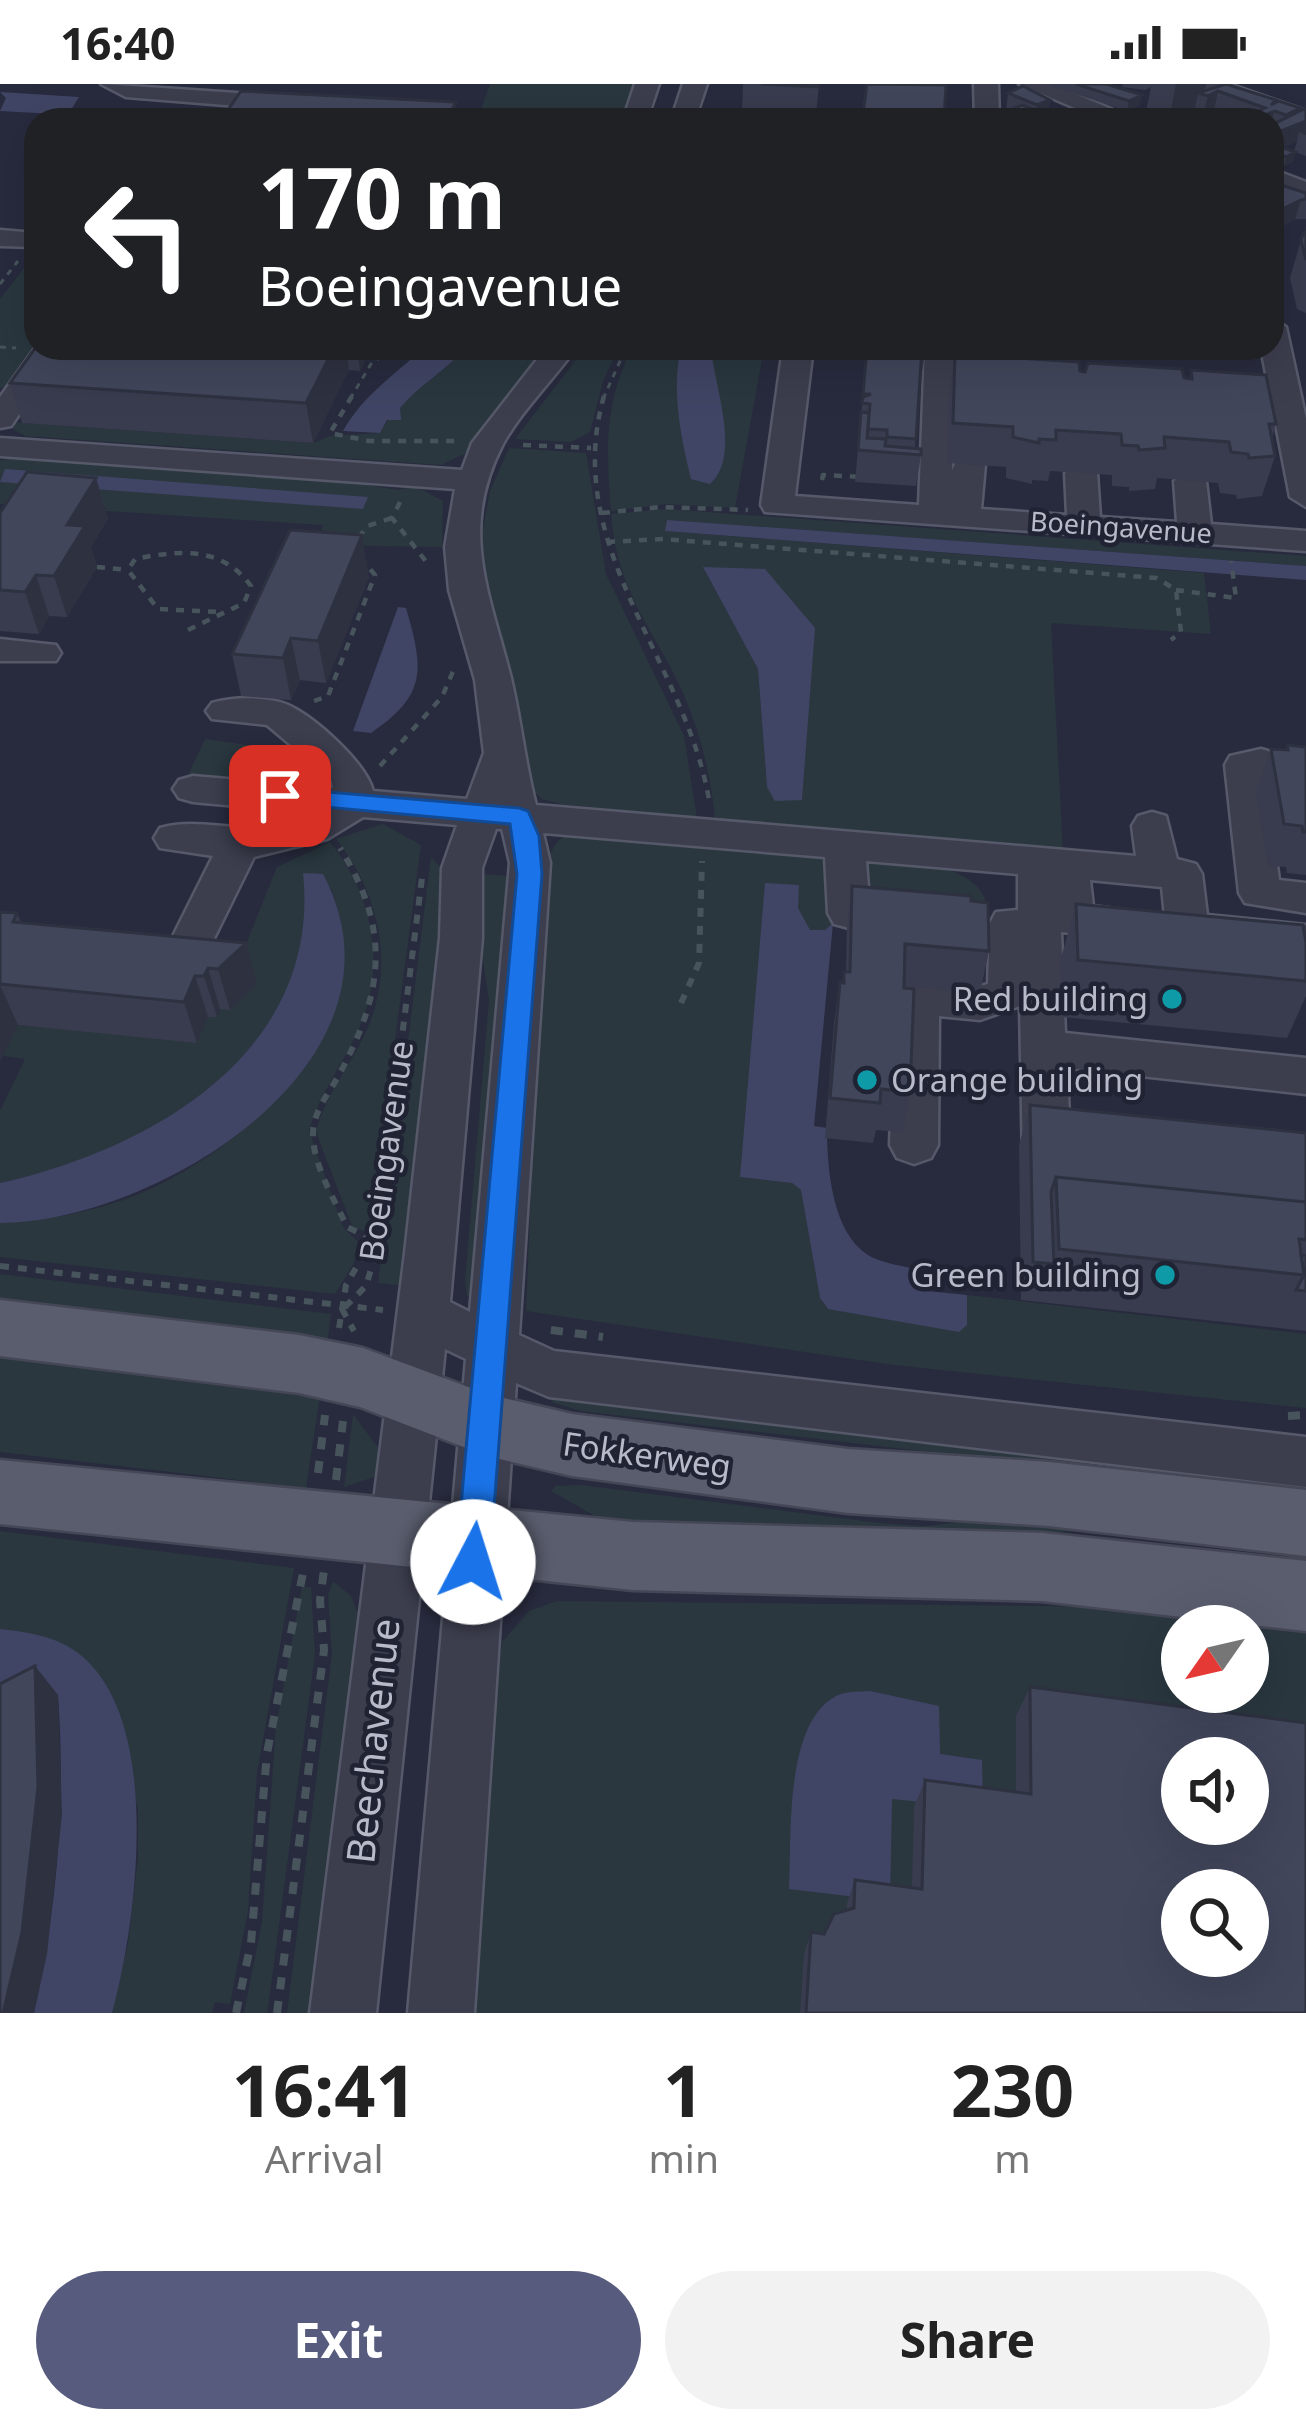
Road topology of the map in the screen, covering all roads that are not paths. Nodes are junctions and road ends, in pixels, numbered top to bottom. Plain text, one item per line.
1 (113, 84) edge
2 (1031, 84) edge
3 (1205, 84) edge
4 (321, 107) edge
5 (1094, 108) edge
6 (1274, 108) edge
7 (41, 360) edge
8 (552, 360) edge
9 (803, 360) edge
10 (940, 360) edge
11 (1279, 360) edge
12 (0, 418) edge
13 (0, 447) edge
14 (1301, 456) edge
15 (969, 465) dead end
16 (1081, 473) dead end
17 (473, 481) junction
18 (1190, 481) dead end
19 (1306, 497) edge
20 (949, 517) junction
21 (1084, 526) junction
22 (1195, 533) junction
23 (1306, 541) edge
24 (0, 650) edge
25 (43, 652) dead end
26 (224, 711) dead end
27 (1261, 762) dead end
28 (193, 789) dead end
29 (356, 802) junction
30 (480, 815) junction
31 (1152, 826) dead end
32 (174, 838) dead end
33 (845, 846) junction
34 (238, 847) junction
35 (1038, 863) junction
36 (1159, 872) junction
37 (1306, 898) edge
38 (849, 913) edge
39 (1187, 928) junction
40 (1306, 940) edge
41 (182, 962) edge
42 (1044, 1048) junction
43 (1306, 1076) edge
44 (914, 1145) dead end
45 (1071, 1190) edge
46 (424, 1314) junction
47 (0, 1328) edge
48 (494, 1351) junction
49 (414, 1397) junction
50 (487, 1425) junction
51 (1306, 1462) edge
52 (0, 1492) edge
53 (1306, 1523) edge
54 (336, 1529) junction
55 (474, 1544) junction
56 (1306, 1596) edge
57 (343, 2013) edge
58 (441, 2013) edge

1 - 4 street
2 - 5 street
3 - 6 street
7 - 12 street
8 - 17 street, Boeingavenue
9 - 20 street, Boeingavenue
10 - 20 street
11 - 14 street
13 - 17 street
14 - 19 street
15 - 20 street
16 - 21 street
17 - 30 street, Boeingavenue
18 - 22 street
20 - 21 street, Boeingavenue
21 - 22 street, Boeingavenue
22 - 23 street, Boeingavenue
24 - 25 street
26 - 29 street
27 - 37 street
28 - 29 street
29 - 30 street
29 - 34 street
30 - 33 street
30 - 46 street, Boeingavenue
30 - 48 street
31 - 36 street
32 - 34 street
33 - 35 street
33 - 38 street
34 - 41 street
35 - 36 street
35 - 39 street
35 - 42 street
35 - 44 street
36 - 39 street
39 - 40 street
42 - 43 street
42 - 45 street
46 - 48 street, Fokkerweg
46 - 49 street, Boeingavenue
47 - 49 main road, Fokkerweg
48 - 50 street
48 - 51 street, Fokkerweg
49 - 50 main road, Fokkerweg
49 - 54 street, Beechavenue
50 - 53 main road, Fokkerweg
50 - 55 street
52 - 54 main road
54 - 55 main road
54 - 57 street, Beechavenue
55 - 56 main road
55 - 58 street

